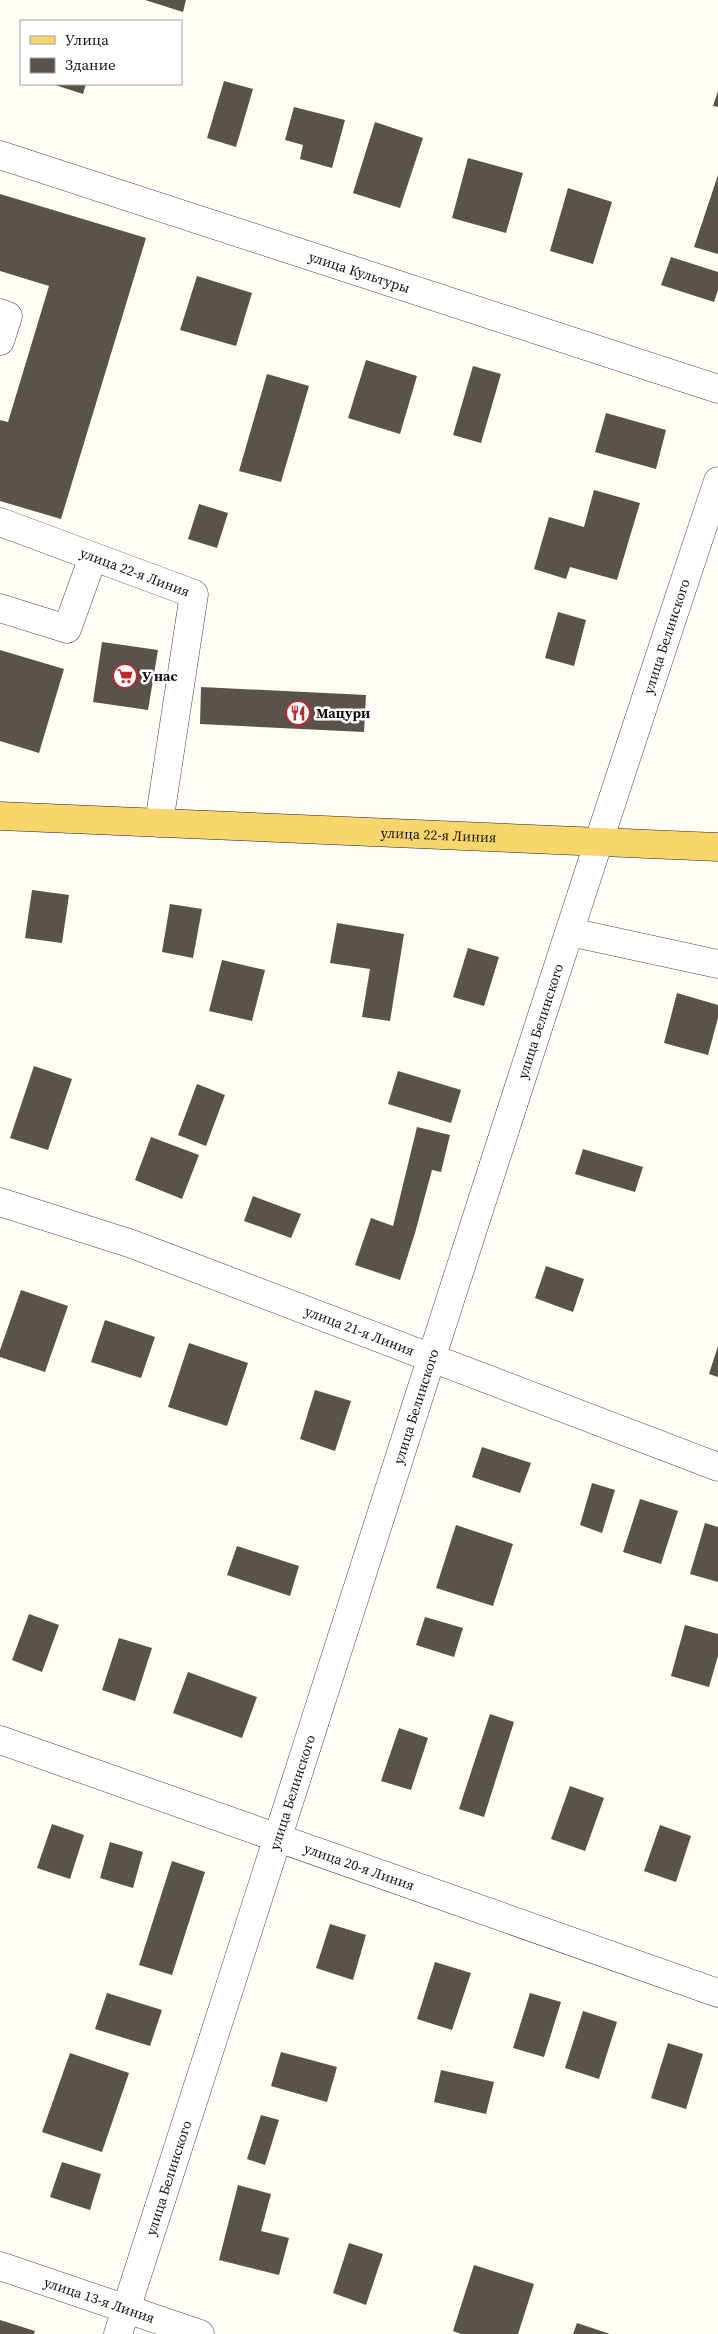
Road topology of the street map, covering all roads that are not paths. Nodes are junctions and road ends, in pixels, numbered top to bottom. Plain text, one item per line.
1 (0, 155) edge
2 (0, 313) edge
3 (0, 341) edge
4 (718, 389) edge
5 (718, 481) edge
6 (0, 522) edge
7 (92, 557) junction
8 (0, 608) edge
9 (0, 816) edge
10 (159, 822) junction
11 (597, 841) junction
12 (718, 848) edge
13 (570, 932) junction
14 (718, 964) edge
15 (0, 1202) edge
16 (430, 1358) junction
17 (718, 1466) edge
18 (0, 1740) edge
19 (278, 1839) junction
20 (718, 1993) edge
21 (0, 2266) edge
22 (126, 2308) junction
23 (118, 2334) edge
24 (200, 2334) edge

1 - 4 street, улица Культуры
2 - 3 street
5 - 11 street, улица Белинского
6 - 7 street, улица 22-я Линия
7 - 8 street
7 - 10 street, улица 22-я Линия
9 - 10 main road, улица 22-я Линия
10 - 11 main road, улица 22-я Линия
11 - 12 main road, улица 22-я Линия
11 - 13 street, улица Белинского
13 - 14 street
13 - 16 street, улица Белинского
15 - 16 street, улица 21-я Линия
16 - 17 street, улица 21-я Линия
16 - 19 street, улица Белинского
18 - 19 street, улица 20-я Линия
19 - 20 street, улица 20-я Линия
19 - 22 street, улица Белинского
21 - 22 street, улица 13-я Линия
22 - 23 street, улица Белинского
22 - 24 street, улица 13-я Линия

